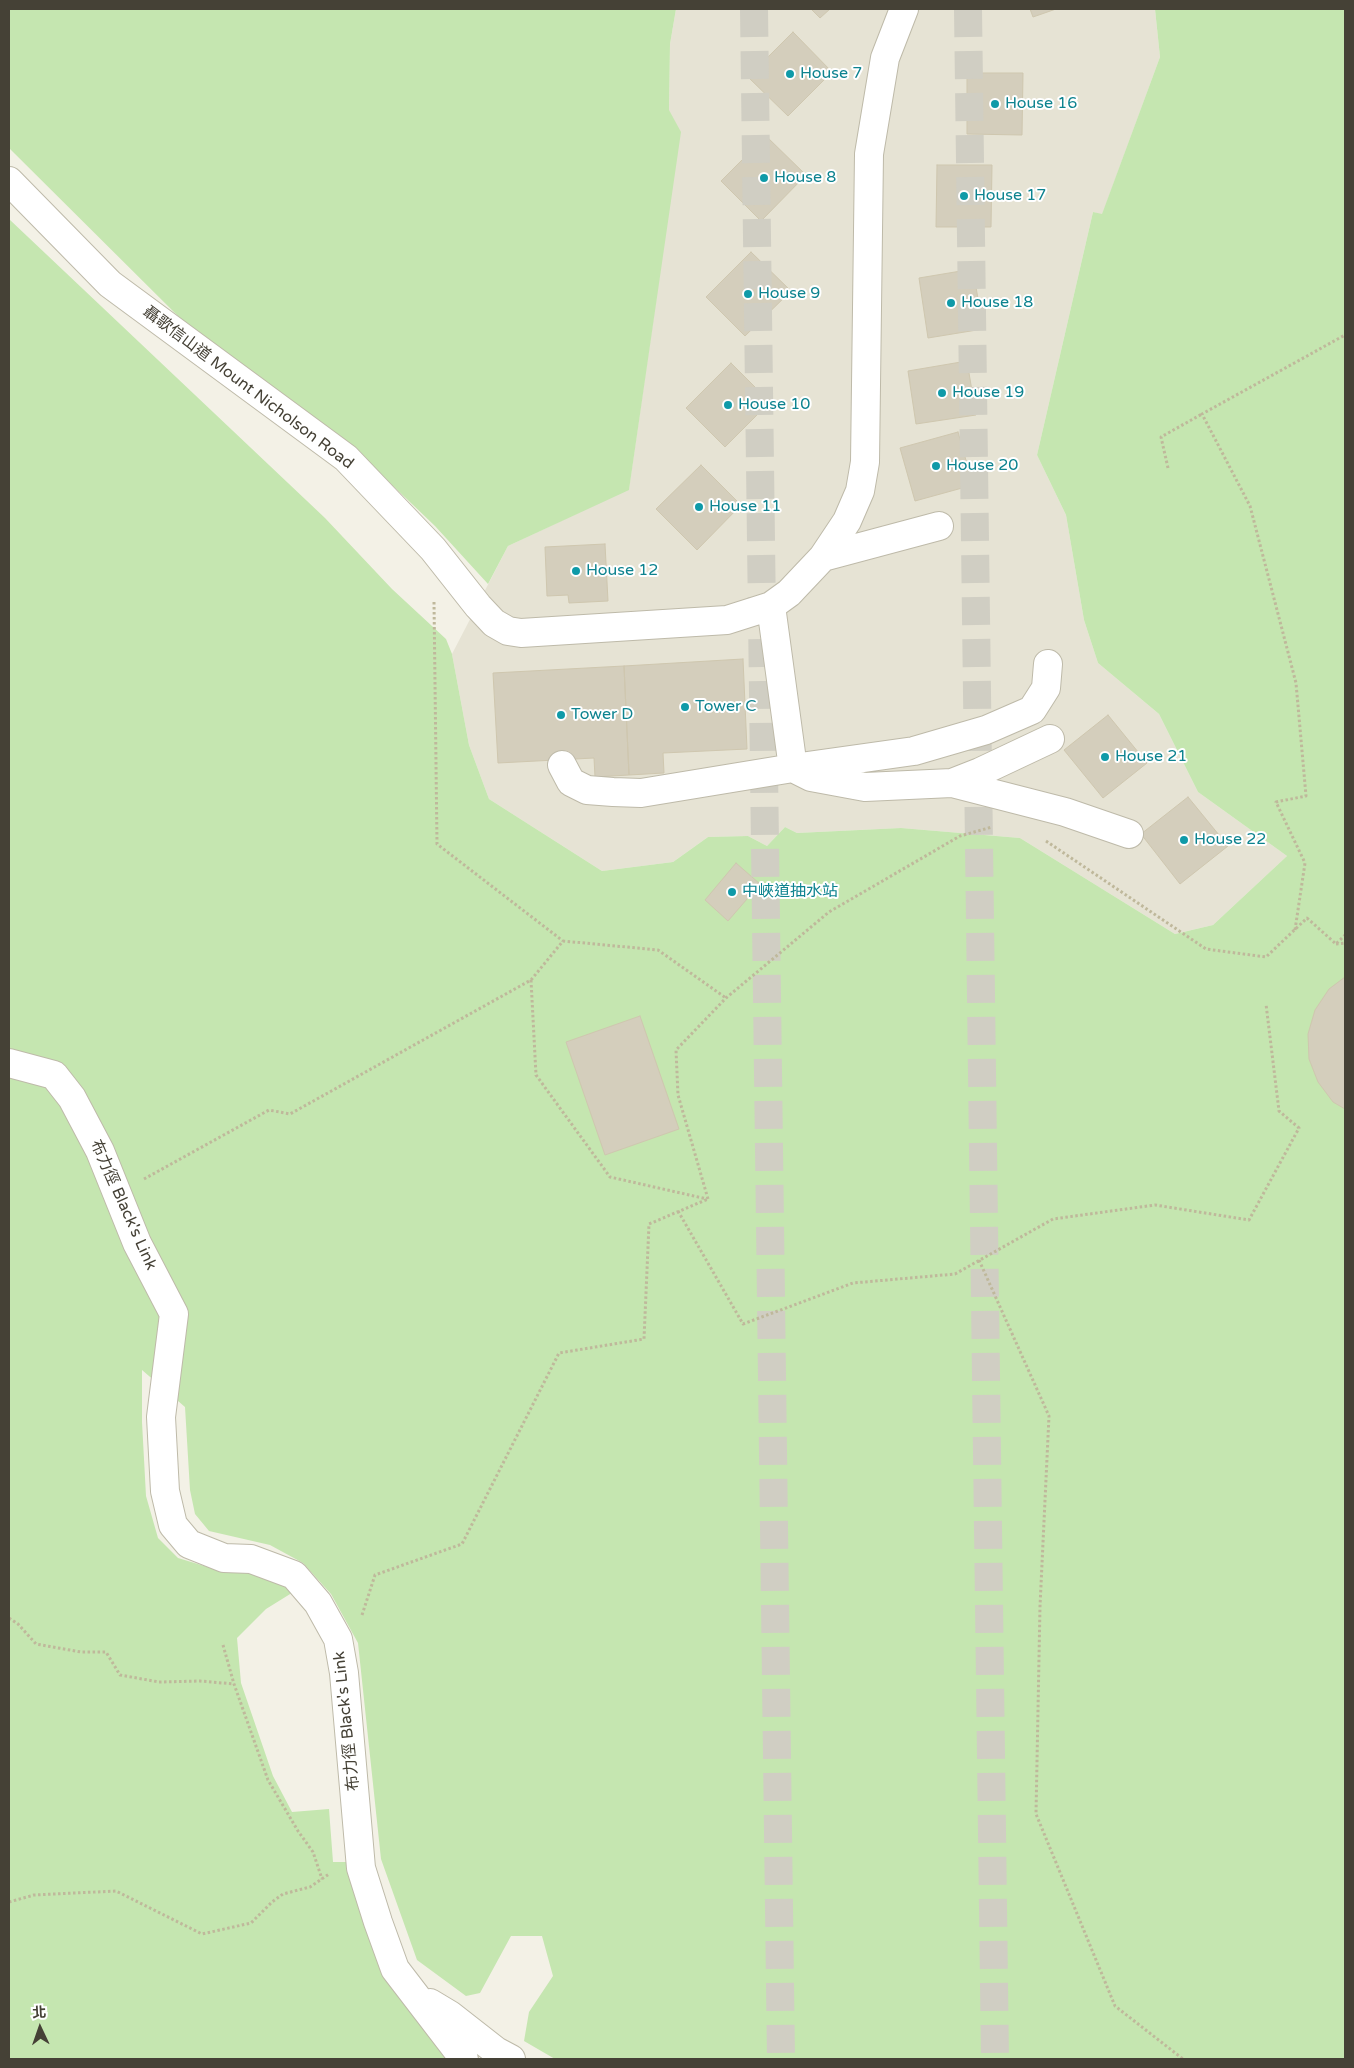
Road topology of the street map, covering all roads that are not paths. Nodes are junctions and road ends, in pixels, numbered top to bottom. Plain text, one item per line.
1 (904, 9) edge
2 (9, 181) edge
3 (939, 526) dead end
4 (823, 557) junction
5 (772, 606) junction
6 (1048, 664) dead end
7 (1050, 739) dead end
8 (562, 765) dead end
9 (792, 768) junction
10 (952, 783) junction
11 (1128, 834) dead end
12 (9, 1063) edge
13 (414, 1993) junction
14 (464, 2059) edge
15 (511, 2059) edge

1 - 4 street
2 - 5 street, 聶歌信山道 Mount Nicholson Road
3 - 4 street
4 - 5 street
5 - 9 street
6 - 9 street
7 - 10 street
8 - 9 street
9 - 10 street
10 - 11 street
12 - 13 street, 布力徑 Black's Link
13 - 14 street, 布力徑 Black's Link
13 - 15 street, 布力徑 Black's Link

